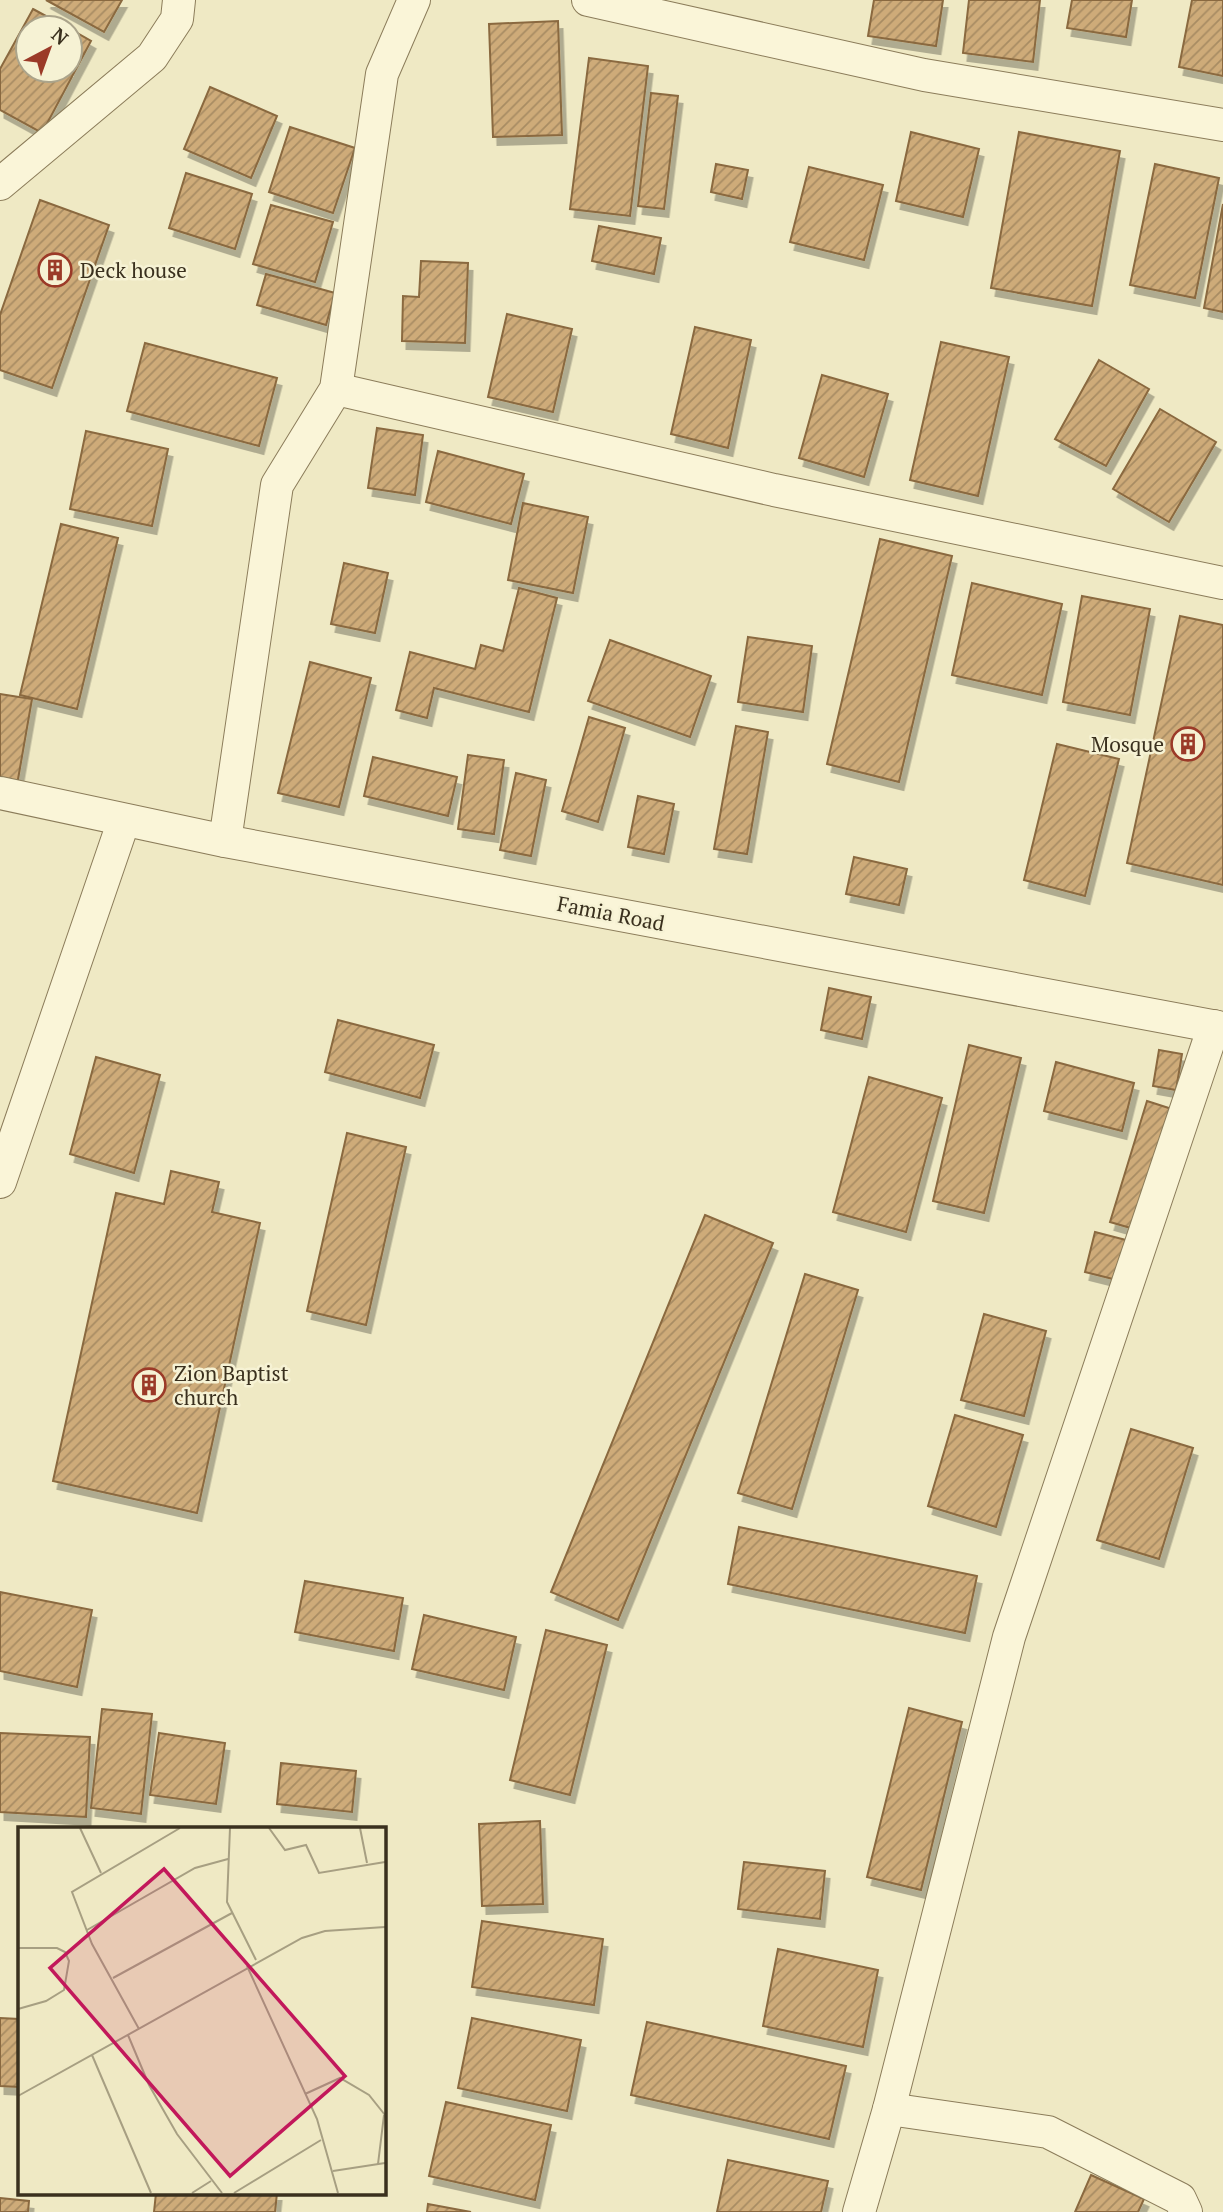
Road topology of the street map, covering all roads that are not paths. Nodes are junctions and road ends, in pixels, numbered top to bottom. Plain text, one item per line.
1 (179, 0) edge
2 (414, 0) edge
3 (588, 0) edge
4 (1223, 125) edge
5 (0, 184) edge
6 (336, 389) junction
7 (1223, 583) edge
8 (0, 793) edge
9 (124, 820) junction
10 (225, 841) junction
11 (1218, 1027) edge
12 (0, 1182) edge
13 (889, 2109) junction
14 (859, 2212) edge
15 (1186, 2212) edge

1 - 5 street
2 - 6 street
3 - 4 street
6 - 7 street
6 - 10 street
8 - 9 street, Famia Road
9 - 10 street, Famia Road
9 - 12 street
10 - 11 street, Famia Road
11 - 13 street
13 - 14 street
13 - 15 street

